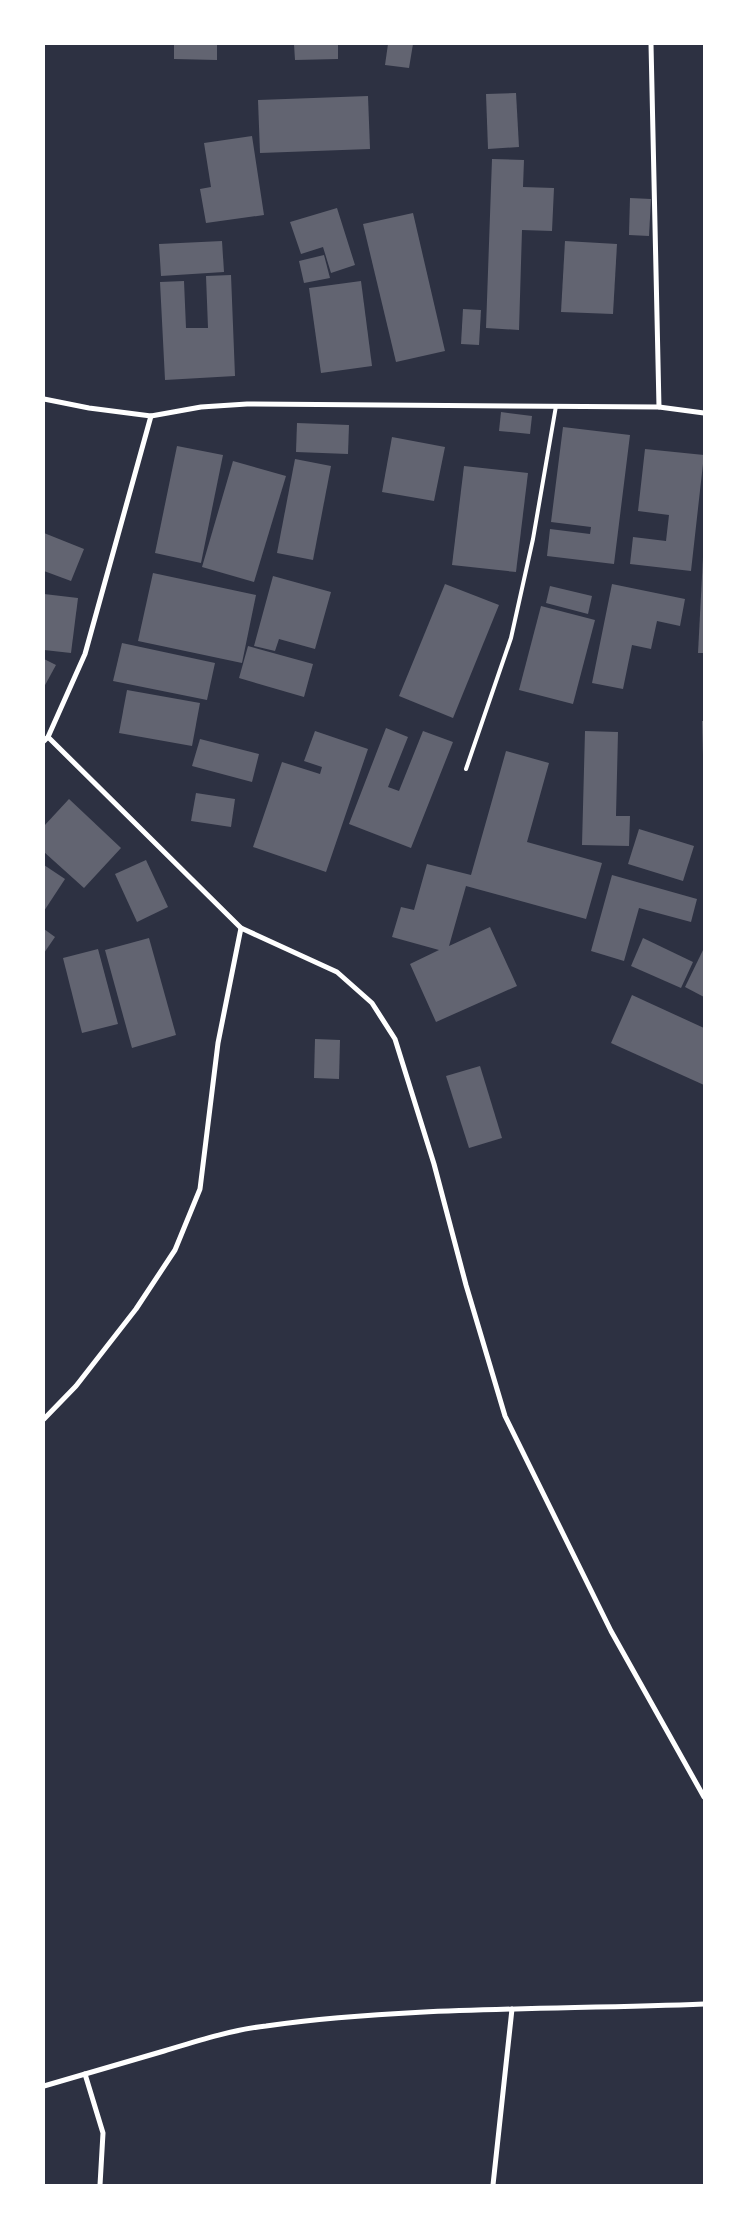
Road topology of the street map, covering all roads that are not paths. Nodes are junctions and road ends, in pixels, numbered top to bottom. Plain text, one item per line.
1 (651, 44) edge
2 (44, 399) edge
3 (556, 406) junction
4 (659, 407) junction
5 (704, 413) edge
6 (151, 416) junction
7 (46, 739) edge
8 (466, 769) dead end
9 (241, 928) junction
10 (44, 1419) edge
11 (704, 1797) edge
12 (704, 2004) edge
13 (512, 2009) junction
14 (85, 2074) junction
15 (44, 2086) edge
16 (100, 2185) edge
17 (492, 2185) edge

1 - 4 street
2 - 6 street
3 - 4 street
3 - 6 street
3 - 8 lane
4 - 5 street
6 - 7 street
7 - 9 street
9 - 10 street
9 - 11 street
12 - 13 street
13 - 14 street
13 - 17 street
14 - 15 street
14 - 16 street

